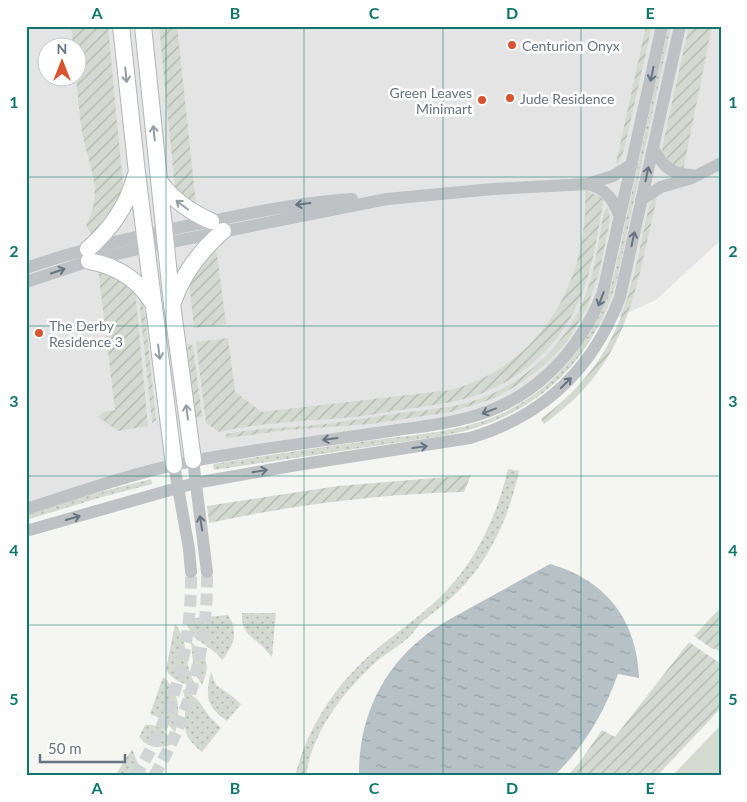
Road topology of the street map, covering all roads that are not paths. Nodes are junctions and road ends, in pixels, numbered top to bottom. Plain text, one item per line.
1 (121, 26) edge
2 (143, 26) edge
3 (662, 26) edge
4 (680, 26) edge
5 (653, 148) junction
6 (721, 163) edge
7 (632, 164) junction
8 (136, 172) junction
9 (699, 175) junction
10 (159, 181) junction
11 (587, 184) junction
12 (641, 200) junction
13 (620, 218) junction
14 (217, 226) junction
15 (165, 236) junction
16 (145, 240) junction
17 (89, 255) junction
18 (26, 268) edge
19 (26, 282) edge
20 (153, 304) junction
21 (172, 304) junction
22 (193, 460) junction
23 (174, 465) junction
24 (195, 483) junction
25 (178, 487) junction
26 (26, 509) edge
27 (26, 531) edge
28 (191, 572) tunnel mouth
29 (207, 572) tunnel mouth

1 -> 8 main road
10 -> 2 main road
3 -> 7 street
4 - 5 street
5 - 9 street
12 -> 5 street
6 - 9 street
7 - 11 street
7 - 13 street
8 - 16 main road
8 - 17 main road
9 - 12 street
14 -> 10 main road
10 - 15 main road
11 - 13 street
11 - 14 street
24 -> 12 street
13 -> 22 street
14 - 15 street
14 - 21 main road
15 - 16 street
15 - 21 main road
16 - 17 street
16 - 20 main road
17 - 18 street
19 -> 17 street
17 - 20 main road
20 -> 23 main road
22 -> 21 main road
22 - 23 street
22 - 24 street
23 - 25 street
23 - 26 street
24 - 25 street
29 -> 24 street
27 -> 25 street
25 - 28 street

